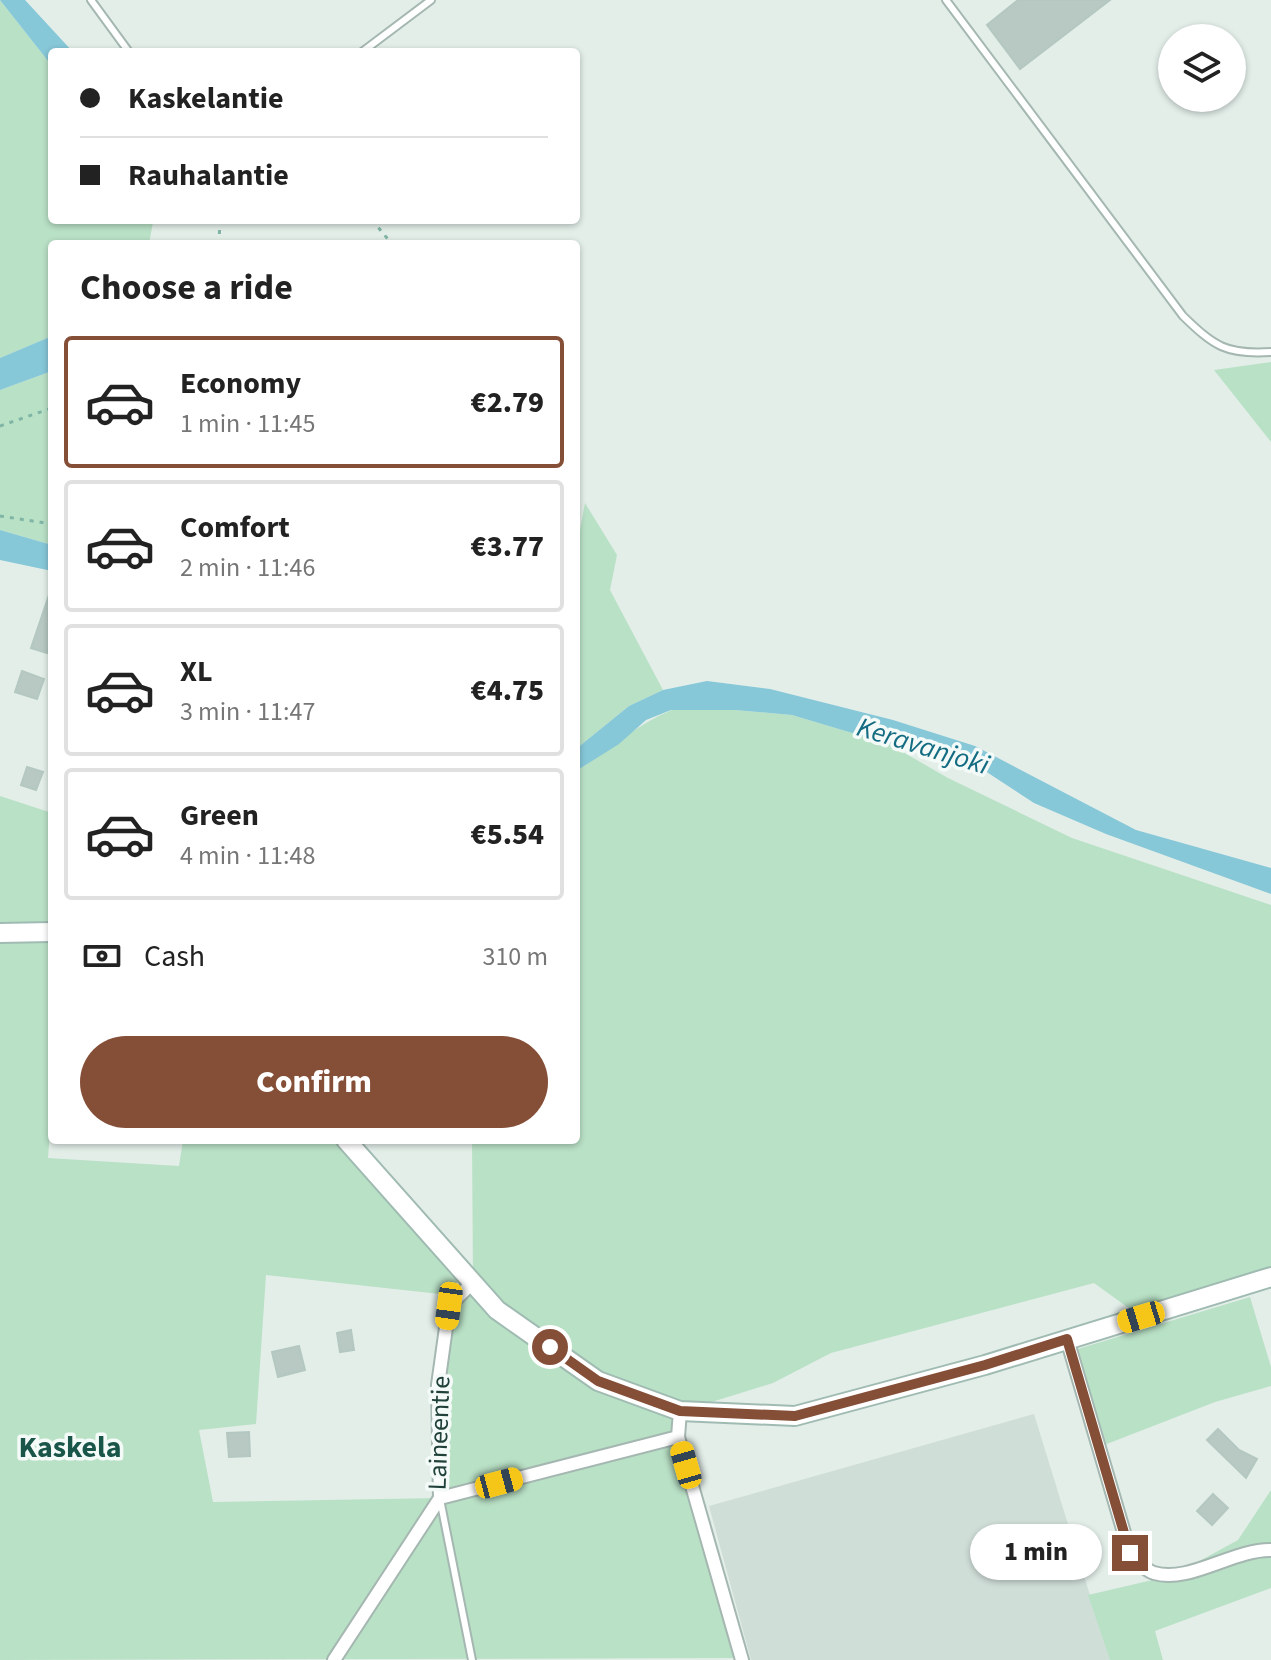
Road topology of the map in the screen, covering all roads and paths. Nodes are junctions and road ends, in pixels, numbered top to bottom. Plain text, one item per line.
1 (91, 0) edge
2 (431, 0) edge
3 (946, 0) edge
4 (126, 48) edge
5 (367, 48) edge
6 (375, 224) edge
7 (389, 240) edge
8 (1271, 352) edge
9 (48, 409) edge
10 (0, 426) edge
11 (0, 516) edge
12 (48, 523) edge
13 (48, 932) edge
14 (0, 933) edge
15 (350, 1144) edge
16 (1271, 1277) edge
17 (473, 1282) junction
18 (1067, 1339) junction
19 (680, 1411) junction
20 (678, 1437) junction
21 (440, 1498) junction
22 (1271, 1550) edge
23 (334, 1660) edge
24 (472, 1660) edge
25 (742, 1660) edge

1 - 4 lane
2 - 5 lane
3 - 8 lane
6 - 7 path
9 - 10 path
11 - 12 path
13 - 14 street
15 - 17 street
16 - 18 street
17 - 19 street
17 - 21 street, Laineentie
18 - 19 street
18 - 22 street
19 - 20 street
20 - 21 street
20 - 25 street
21 - 23 street, Laineentie
21 - 24 lane

